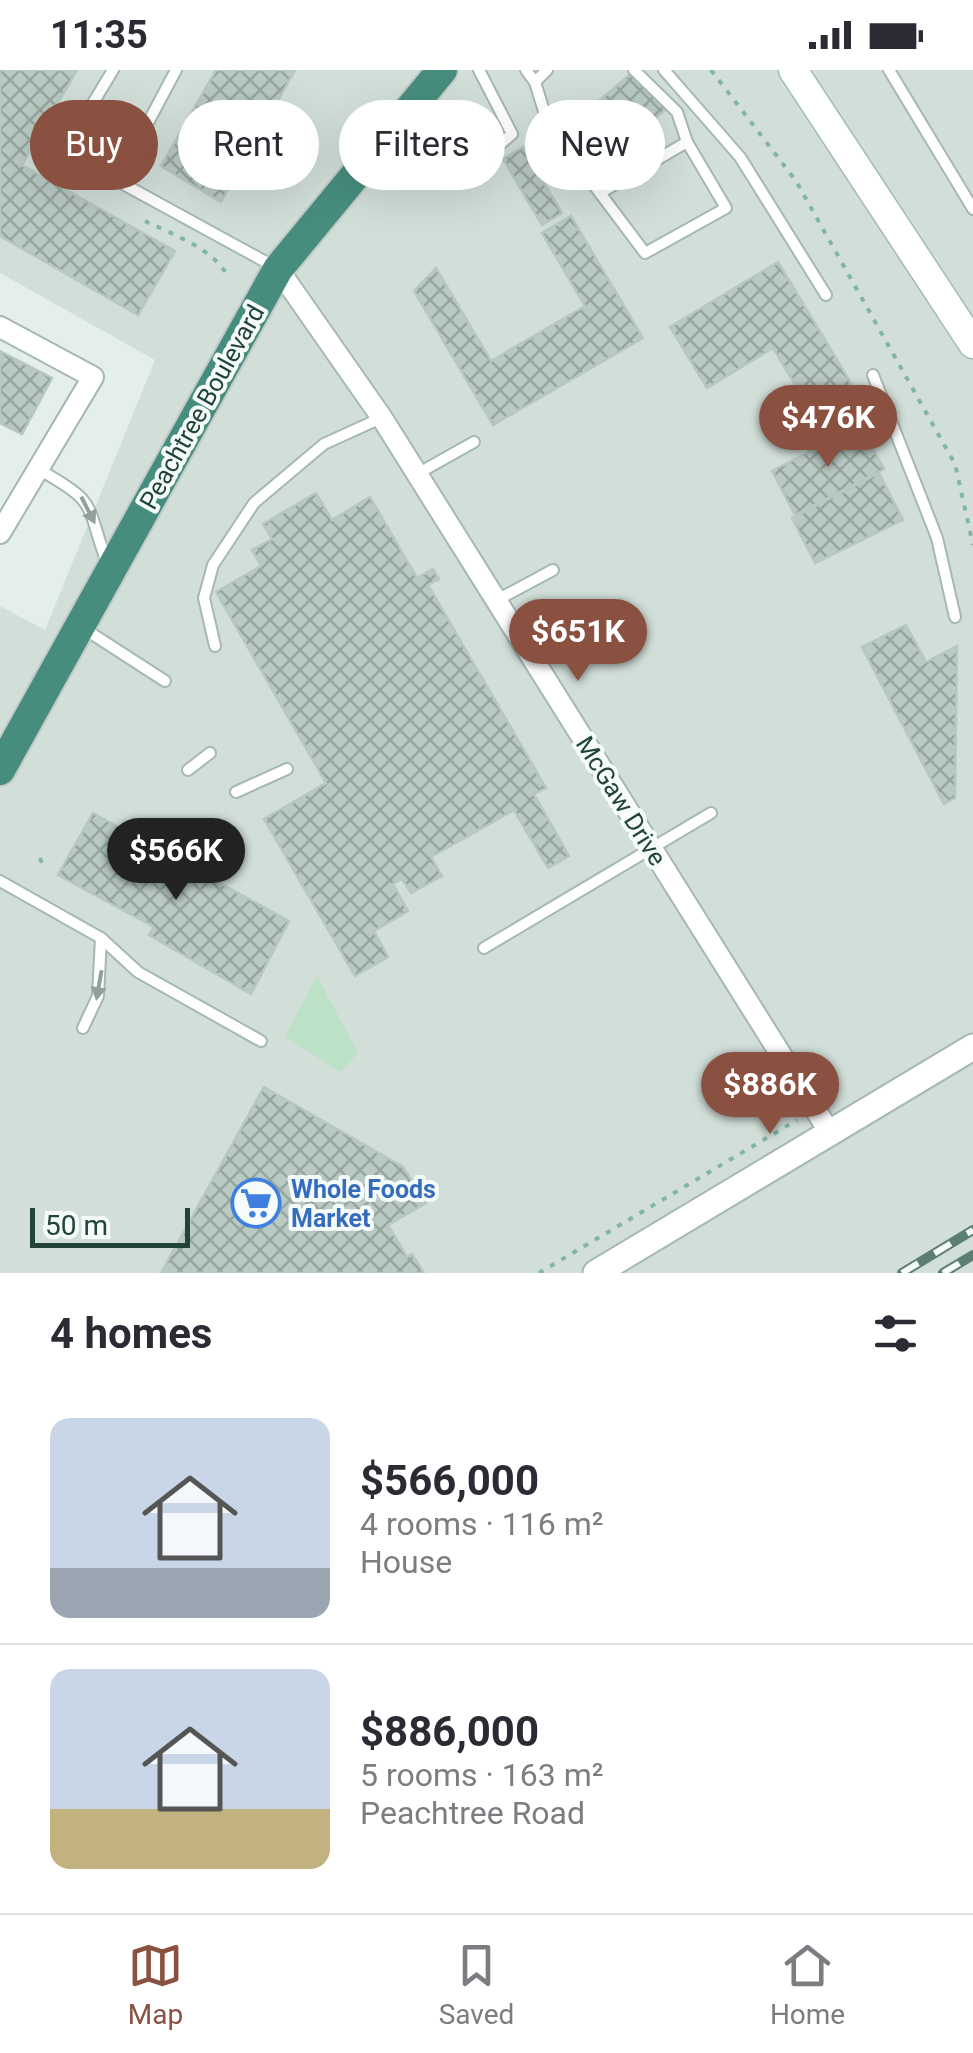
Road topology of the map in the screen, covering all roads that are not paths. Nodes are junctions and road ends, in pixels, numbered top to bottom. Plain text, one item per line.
1 (113, 70) edge
2 (176, 70) edge
3 (442, 70) edge
4 (479, 70) edge
5 (526, 70) edge
6 (547, 70) edge
7 (634, 70) edge
8 (664, 70) edge
9 (793, 70) edge
10 (889, 70) edge
11 (535, 82) junction
12 (95, 100) edge
13 (418, 100) edge
14 (494, 100) edge
15 (158, 104) edge
16 (686, 142) junction
17 (129, 190) edge
18 (344, 190) edge
19 (600, 193) junction
20 (973, 209) edge
21 (278, 269) junction
22 (826, 295) dead end
23 (0, 327) edge
24 (973, 344) edge
25 (873, 375) dead end
26 (382, 418) junction
27 (474, 442) dead end
28 (38, 468) junction
29 (418, 474) junction
30 (0, 533) edge
31 (554, 570) dead end
32 (110, 572) junction
33 (496, 601) junction
34 (954, 616) dead end
35 (82, 628) junction
36 (215, 646) dead end
37 (166, 681) dead end
38 (210, 752) dead end
39 (287, 769) dead end
40 (0, 770) edge
41 (188, 770) dead end
42 (236, 792) dead end
43 (711, 812) dead end
44 (650, 847) junction
45 (0, 881) edge
46 (101, 938) junction
47 (484, 948) dead end
48 (83, 1028) dead end
49 (261, 1041) dead end
50 (973, 1047) edge
51 (830, 1133) junction
52 (596, 1273) edge

1 - 12 lane
2 - 15 lane
3 - 13 highway, Peachtree Boulevard
4 - 14 lane
5 - 11 lane
6 - 11 lane
7 - 16 lane
8 - 22 lane
9 - 24 main road
10 - 20 lane
11 - 19 lane
16 - 19 lane
16 - 19 lane
17 - 21 lane
18 - 21 highway, Peachtree Boulevard
21 - 26 street, McGaw Drive
21 - 32 highway, Peachtree Boulevard
23 - 28 street
25 - 34 lane
26 - 29 street, McGaw Drive
26 - 36 lane
27 - 29 lane
28 - 30 street
28 -> 32 lane
29 - 33 street, McGaw Drive
31 - 33 lane
32 - 35 highway, Peachtree Boulevard
33 - 44 street, McGaw Drive
35 - 37 lane
35 - 40 highway, Peachtree Boulevard
38 - 41 lane
39 - 42 lane
43 - 44 lane
44 - 47 lane
44 - 51 street, McGaw Drive
45 - 46 lane
46 -> 48 lane
46 - 49 lane
50 - 51 street
51 - 52 street

